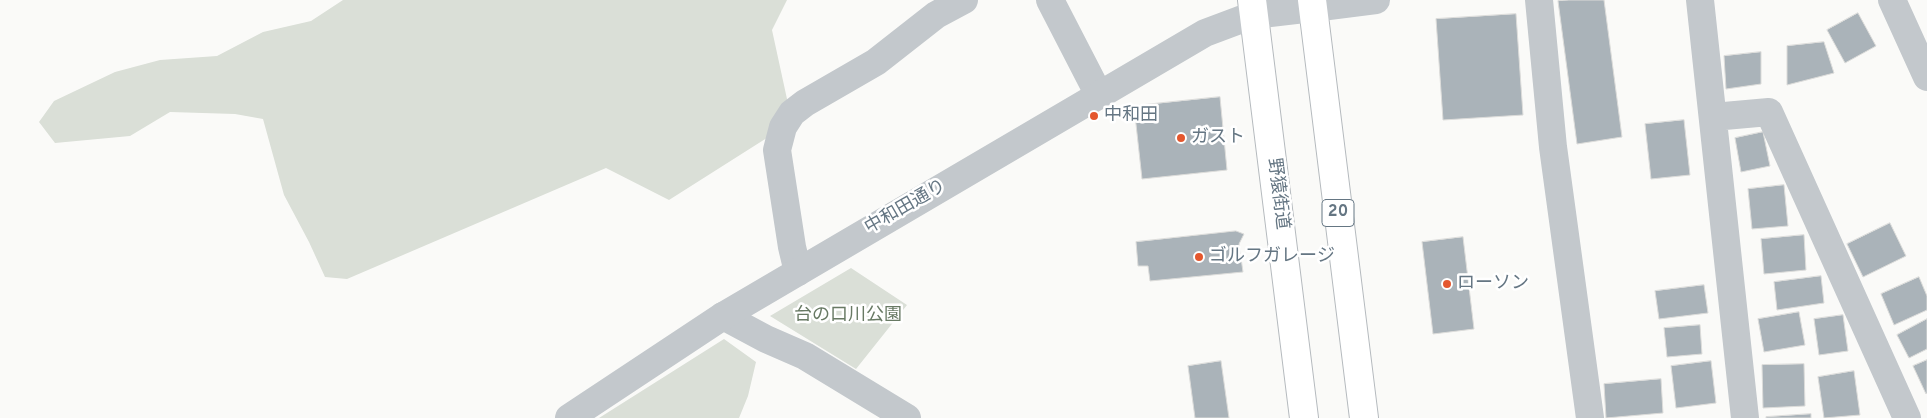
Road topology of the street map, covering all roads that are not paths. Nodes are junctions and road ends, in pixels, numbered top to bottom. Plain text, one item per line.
1 (964, 0) edge
2 (1050, 0) edge
3 (1376, 0) edge
4 (1539, 0) edge
5 (1700, 0) edge
6 (1892, 0) edge
7 (1312, 4) edge
8 (1252, 7) edge
9 (1927, 77) edge
10 (1099, 95) junction
11 (1713, 117) junction
12 (798, 272) junction
13 (723, 316) junction
14 (572, 417) edge
15 (907, 418) edge
16 (1304, 418) edge
17 (1364, 418) edge
18 (1590, 418) edge
19 (1745, 418) edge
20 (1907, 418) edge

1 - 12 street
2 - 10 street
3 - 7 street, 中和田通り
4 - 18 street
5 - 11 street
6 - 9 street
7 - 8 street, 中和田通り
7 - 17 main road, 20
8 - 10 street, 中和田通り
8 - 16 main road, 野猿街道
10 - 12 street, 中和田通り
11 - 19 street
11 - 20 street
12 - 13 street, 中和田通り
13 - 14 street, 中和田通り
13 - 15 street

